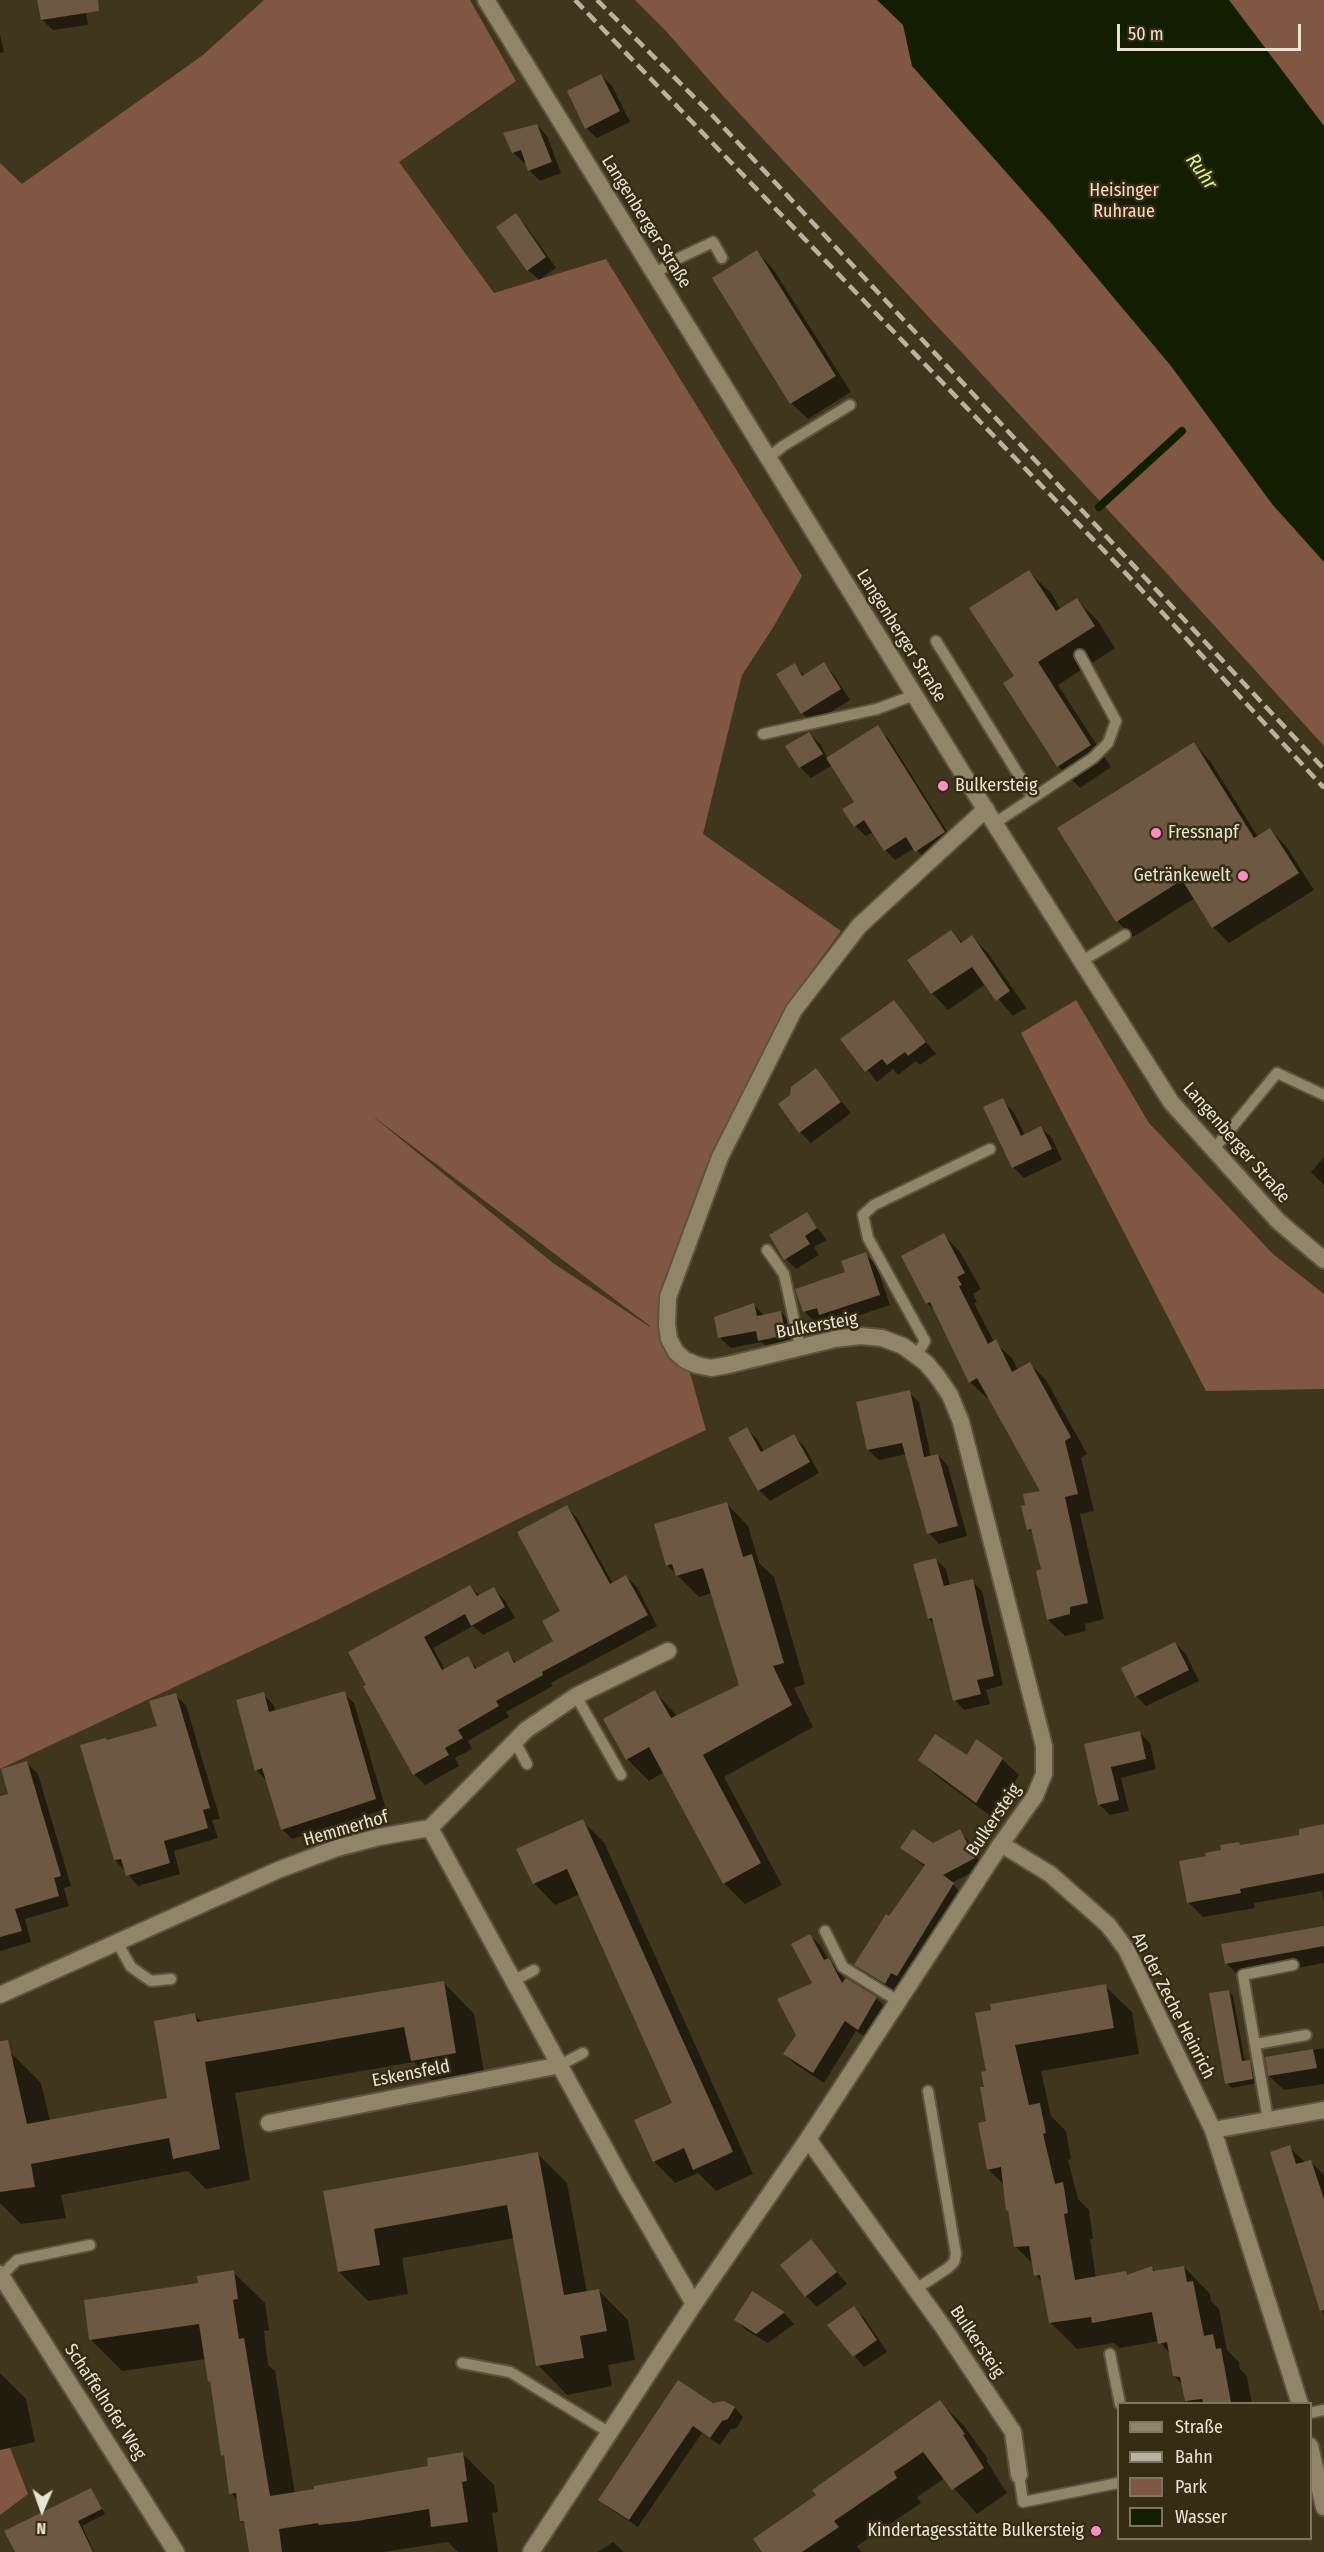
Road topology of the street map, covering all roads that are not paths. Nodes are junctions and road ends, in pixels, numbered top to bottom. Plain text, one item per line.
1 (486, 0) edge
2 (722, 258) dead end
3 (655, 274) junction
4 (850, 405) dead end
5 (768, 458) junction
6 (936, 641) dead end
7 (1080, 655) dead end
8 (914, 695) junction
9 (763, 734) dead end
10 (1033, 798) junction
11 (991, 816) junction
12 (1125, 935) dead end
13 (1082, 961) junction
14 (1324, 1095) edge
15 (990, 1149) dead end
16 (1214, 1149) junction
17 (767, 1250) dead end
18 (1324, 1260) edge
19 (800, 1347) junction
20 (917, 1355) junction
21 (668, 1651) dead end
22 (576, 1696) junction
23 (515, 1742) junction
24 (527, 1764) dead end
25 (621, 1774) dead end
26 (430, 1828) junction
27 (1001, 1844) junction
28 (825, 1931) dead end
29 (117, 1942) junction
30 (1293, 1965) dead end
31 (534, 1970) dead end
32 (171, 1978) dead end
33 (513, 1982) junction
34 (0, 1995) edge
35 (898, 2001) junction
36 (1306, 2035) dead end
37 (1256, 2044) junction
38 (583, 2053) dead end
39 (560, 2065) junction
40 (928, 2091) dead end
41 (1324, 2110) edge
42 (1268, 2120) junction
43 (269, 2123) dead end
44 (1213, 2130) junction
45 (808, 2139) junction
46 (90, 2245) dead end
47 (1, 2275) edge
48 (916, 2289) junction
49 (694, 2304) junction
50 (1110, 2354) dead end
51 (462, 2363) dead end
52 (1120, 2402) edge
53 (1300, 2402) edge
54 (610, 2433) junction
55 (1312, 2449) edge
56 (1320, 2470) edge
57 (1019, 2475) joint
58 (1117, 2483) edge
59 (1324, 2507) edge
60 (176, 2552) edge
61 (531, 2552) edge

1 - 3 street, Langenberger Straße
2 - 3 lane
3 - 5 street, Langenberger Straße
4 - 5 lane
5 - 8 street, Langenberger Straße
6 - 10 lane
7 - 10 lane
8 - 9 lane
8 - 11 street, Langenberger Straße
10 - 11 lane
11 - 13 street, Langenberger Straße
11 - 19 street, Bulkersteig
12 - 13 lane
13 - 16 street, Langenberger Straße
14 - 16 lane
15 - 20 lane
16 - 18 street, Langenberger Straße
17 - 19 lane
19 - 20 street, Bulkersteig
20 - 27 street, Bulkersteig
21 - 22 street
22 - 23 street
22 - 25 lane
23 - 24 lane
23 - 26 street
26 - 29 street, Hemmerhof
26 - 33 street
27 - 35 street, Bulkersteig
27 - 44 street, An der Zeche Heinrich
28 - 35 lane
29 - 32 lane
29 - 34 street, Hemmerhof
30 - 37 lane
31 - 33 lane
33 - 39 street
35 - 45 street, Bulkersteig
36 - 37 lane
37 - 42 lane
38 - 39 lane
39 - 43 street, Eskensfeld
39 - 49 street
40 - 48 lane
41 - 42 street
42 - 44 street
44 - 53 street, An der Zeche Heinrich
45 - 48 street, Bulkersteig
45 - 49 street, Bulkersteig
46 - 47 lane
47 - 60 street, Schaffelhofer Weg
48 - 57 street, Bulkersteig
49 - 54 street, Bulkersteig
50 - 52 lane
51 - 54 lane
54 - 61 street, Bulkersteig
55 - 56 street
56 - 59 street
57 - 58 lane, Bulkersteig

